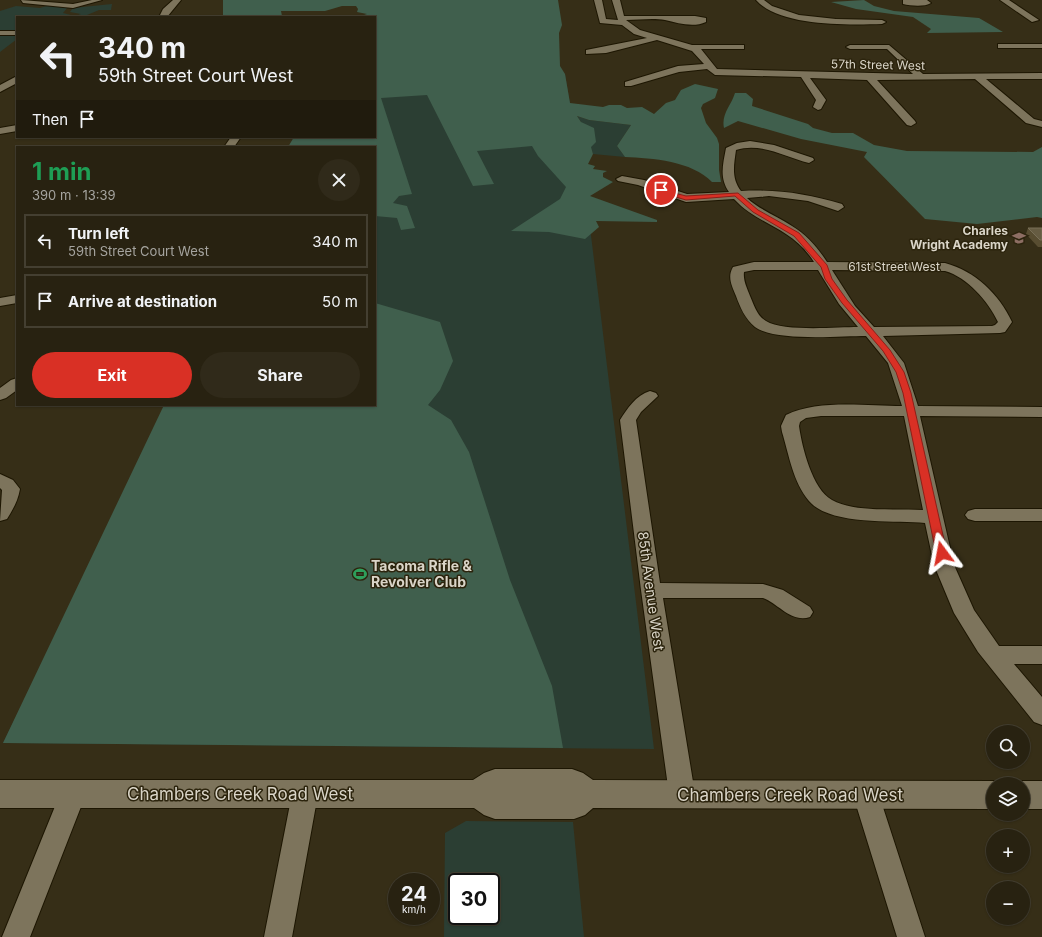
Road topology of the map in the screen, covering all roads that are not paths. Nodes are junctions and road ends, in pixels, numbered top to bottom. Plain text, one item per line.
1 (99, 0) edge
2 (177, 0) edge
3 (598, 0) edge
4 (616, 0) edge
5 (760, 0) edge
6 (907, 0) edge
7 (922, 0) edge
8 (1004, 0) edge
9 (23, 1) dead end
10 (164, 16) edge
11 (665, 18) dead end
12 (1035, 20) dead end
13 (622, 21) junction
14 (879, 22) dead end
15 (0, 33) edge
16 (16, 33) edge
17 (657, 38) junction
18 (1001, 46) dead end
19 (1042, 46) edge
20 (692, 47) junction
21 (741, 47) dead end
22 (850, 47) dead end
23 (589, 52) dead end
24 (711, 69) junction
25 (804, 76) junction
26 (1042, 76) edge
27 (870, 77) junction
28 (921, 77) junction
29 (978, 77) junction
30 (16, 80) edge
31 (628, 84) dead end
32 (0, 89) edge
33 (818, 107) dead end
34 (912, 123) dead end
35 (1039, 123) edge
36 (16, 128) edge
37 (0, 131) edge
38 (809, 160) dead end
39 (622, 180) dead end
40 (736, 194) junction
41 (838, 207) dead end
42 (824, 267) junction
43 (16, 299) edge
44 (0, 302) edge
45 (870, 331) junction
46 (16, 384) edge
47 (0, 395) edge
48 (650, 396) dead end
49 (911, 411) junction
50 (1042, 412) edge
51 (0, 480) edge
52 (975, 515) dead end
53 (1042, 515) edge
54 (0, 516) edge
55 (933, 517) junction
56 (651, 590) junction
57 (802, 612) dead end
58 (993, 655) junction
59 (1042, 655) edge
60 (1042, 715) edge
61 (0, 794) edge
62 (73, 794) junction
63 (305, 794) junction
64 (682, 794) junction
65 (866, 795) junction
66 (986, 795) edge
67 (1030, 795) edge
68 (1042, 795) edge
69 (16, 937) edge
70 (278, 937) edge
71 (911, 937) edge

1 - 9 street
2 - 10 street
3 - 13 street
4 - 13 street
5 - 14 street
6 - 7 street
8 - 12 street
11 - 13 street
13 - 17 street
15 - 16 street
17 - 20 street
17 - 23 street
18 - 19 street
20 - 21 street
20 - 24 street
22 - 28 street
24 - 25 street, 57th Street West
24 - 31 street, 57th Street West
25 - 27 street, 57th Street West
25 - 33 street
26 - 29 street, 57th Street West
27 - 28 street, 57th Street West
27 - 34 street
28 - 29 street, 57th Street West
29 - 35 street
30 - 32 street
36 - 37 street
38 - 40 street
39 - 40 street
40 - 41 street
40 - 42 street
42 - 45 street
42 - 45 street, 61st Street West
42 - 45 street, 61st Street West
43 - 44 street
45 - 49 street
46 - 47 street
48 - 56 street, 85th Avenue West
49 - 50 street
49 - 55 street
49 - 55 street
51 - 54 street
52 - 53 street
55 - 58 street
56 - 57 street
56 - 64 street, 85th Avenue West
58 - 59 street
58 - 60 street
61 - 62 street, Chambers Creek Road West
62 - 63 street, Chambers Creek Road West
62 - 69 street
63 - 64 street, Chambers Creek Road West
63 - 70 street
64 - 65 street, Chambers Creek Road West
65 - 66 street, Chambers Creek Road West
65 - 71 street
67 - 68 street

